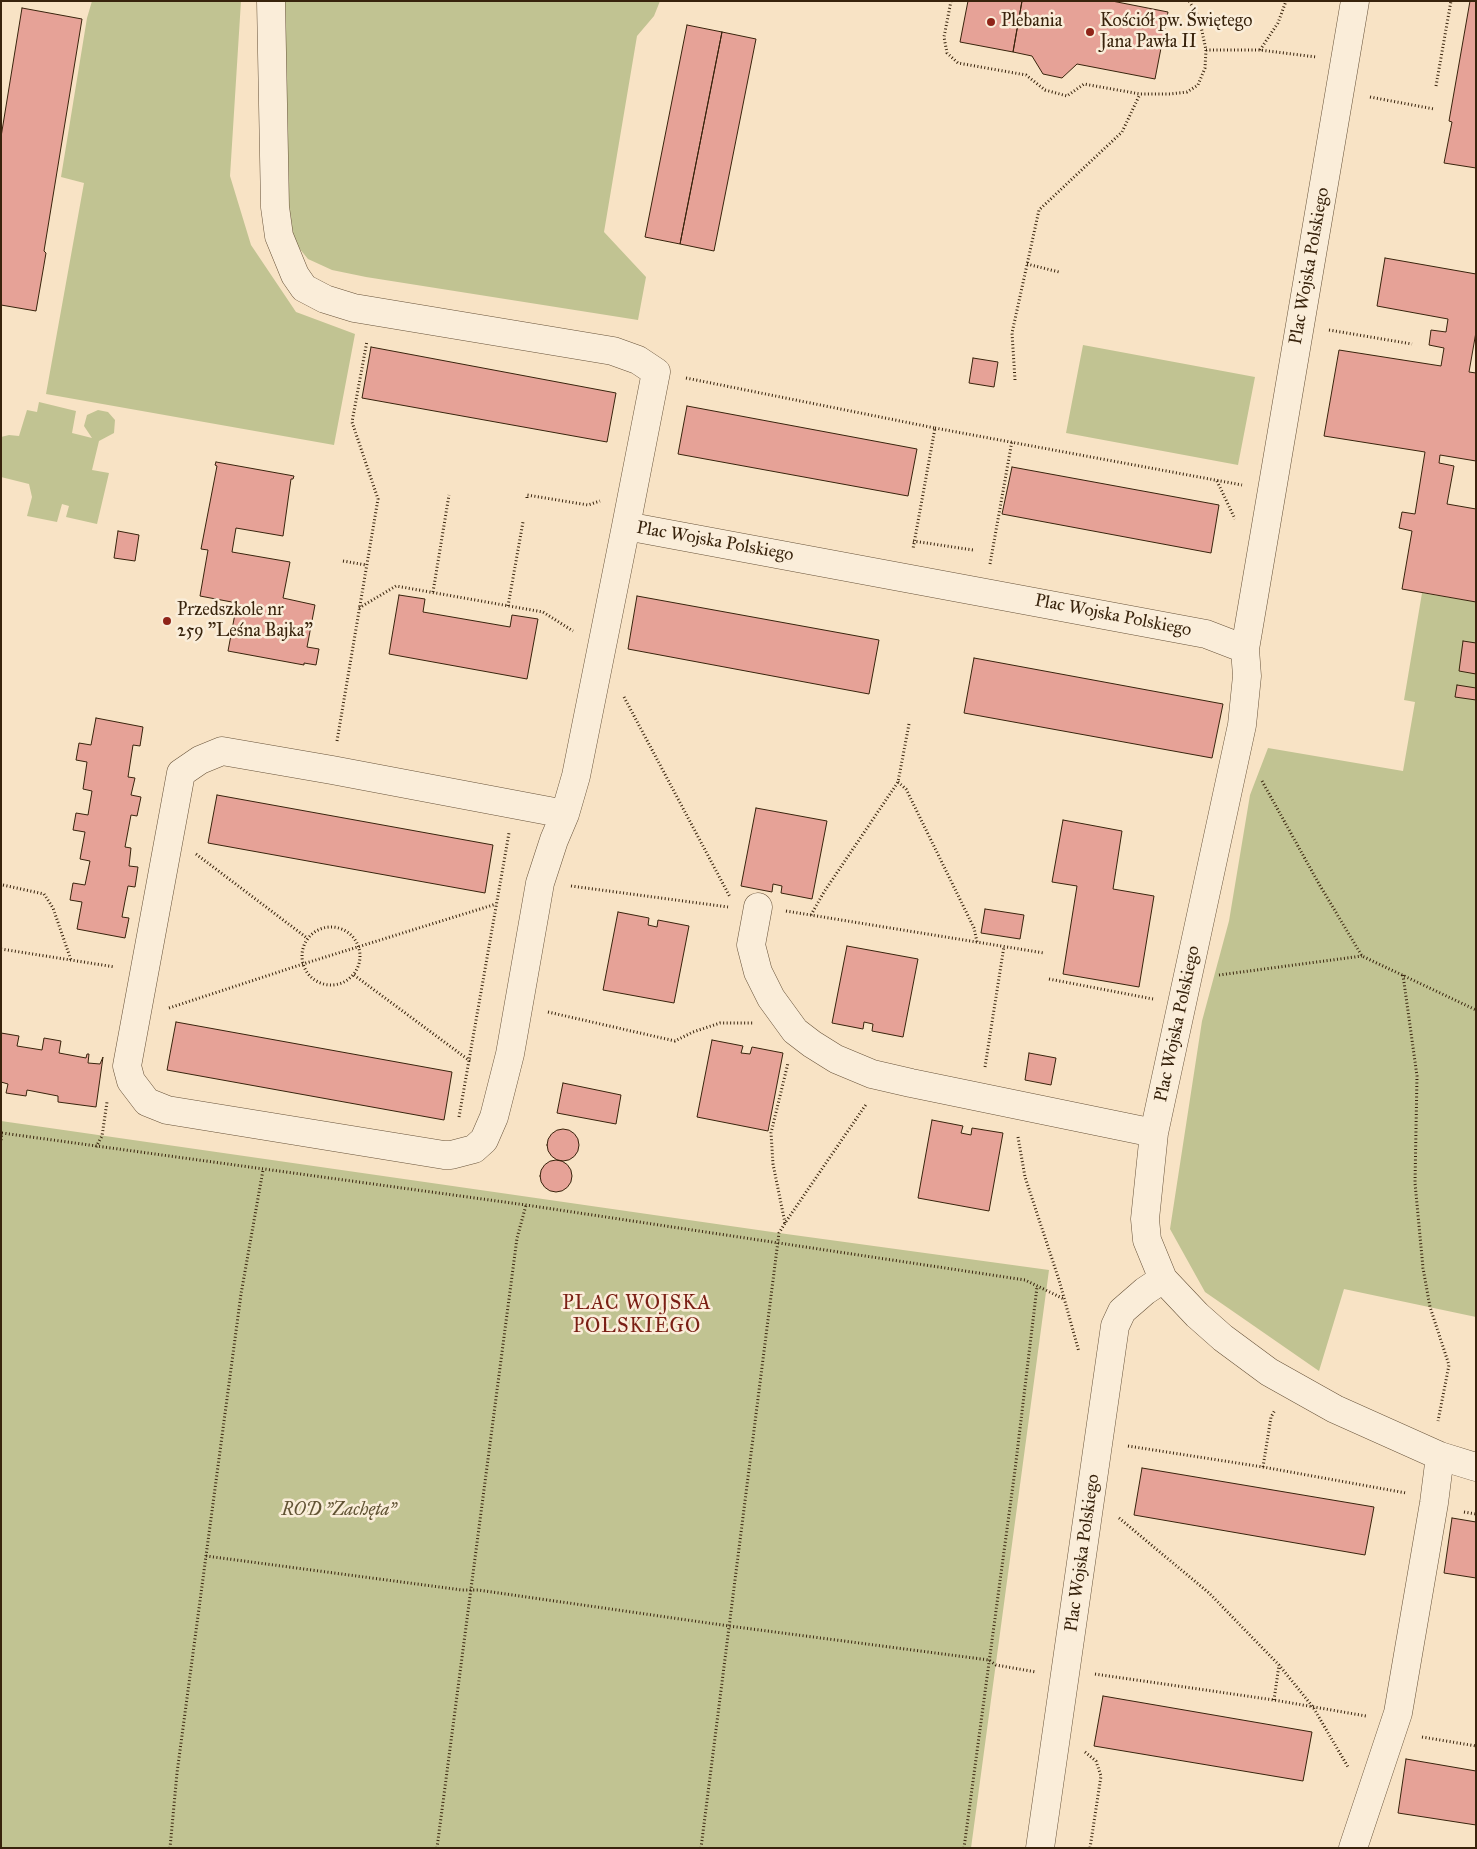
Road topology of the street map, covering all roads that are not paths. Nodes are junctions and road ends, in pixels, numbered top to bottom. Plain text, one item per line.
1 (271, 1) edge
2 (1355, 1) edge
3 (626, 526) junction
4 (1245, 649) junction
5 (565, 814) junction
6 (747, 907) road end
7 (1154, 1133) junction
8 (1163, 1279) junction
9 (1440, 1456) junction
10 (1476, 1467) edge
11 (1040, 1848) edge
12 (1353, 1848) edge

1 - 3 street, Plac Wojska Polskiego
2 - 4 street, Plac Wojska Polskiego
3 - 4 street, Plac Wojska Polskiego
3 - 5 street
4 - 7 street, Plac Wojska Polskiego
5 - 5 street
6 - 7 street
7 - 8 street, Plac Wojska Polskiego
8 - 9 street, Plac Wojska Polskiego
8 - 11 street, Plac Wojska Polskiego
9 - 10 street, Plac Wojska Polskiego
9 - 12 street

